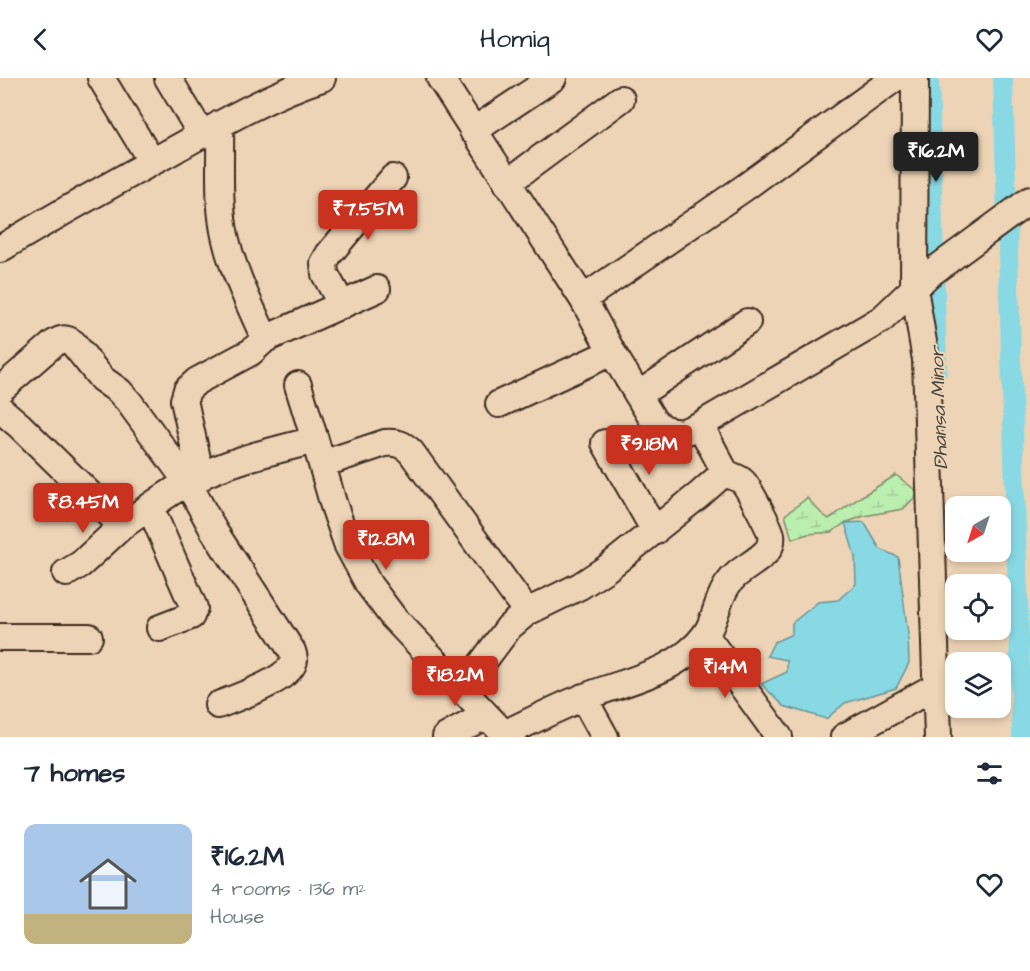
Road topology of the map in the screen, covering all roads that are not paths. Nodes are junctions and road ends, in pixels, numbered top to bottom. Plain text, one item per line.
1 (101, 78) edge
2 (168, 78) edge
3 (322, 78) edge
4 (440, 78) edge
5 (553, 78) edge
6 (894, 78) edge
7 (915, 78) edge
8 (292, 82) edge
9 (621, 99) dead end
10 (211, 129) junction
11 (473, 131) junction
12 (153, 162) junction
13 (393, 178) dead end
14 (507, 183) junction
15 (1030, 200) edge
16 (0, 249) edge
17 (921, 281) junction
18 (377, 289) dead end
19 (583, 299) junction
20 (342, 305) junction
21 (747, 322) dead end
22 (265, 339) junction
23 (612, 352) junction
24 (298, 385) dead end
25 (0, 390) edge
26 (638, 395) junction
27 (499, 404) dead end
28 (0, 409) edge
29 (700, 425) junction
30 (605, 443) dead end
31 (319, 452) junction
32 (725, 472) junction
33 (194, 480) junction
34 (150, 507) junction
35 (123, 526) junction
36 (655, 531) junction
37 (66, 573) dead end
38 (527, 612) junction
39 (160, 628) dead end
40 (705, 635) junction
41 (0, 637) edge
42 (89, 637) dead end
43 (936, 686) junction
44 (462, 690) junction
45 (583, 697) junction
46 (219, 705) dead end
47 (486, 715) junction
48 (505, 735) edge
49 (774, 735) edge
50 (446, 737) edge
51 (605, 737) edge
52 (844, 737) edge
53 (938, 737) edge

1 - 12 street
2 - 10 street
3 - 8 street
4 - 11 street
5 - 11 street
6 - 19 street
7 - 17 street
8 - 10 street
9 - 14 street
10 - 12 street
10 - 22 street
11 - 14 street
12 - 16 street
13 - 20 street
14 - 19 street
15 - 17 street
17 - 29 street
17 - 43 street
18 - 20 street
19 - 23 street
20 - 22 street
21 - 26 street
22 - 33 street
23 - 26 street
23 - 27 street
24 - 31 street
25 - 33 street
26 - 29 street
28 - 35 street
29 - 32 street
30 - 36 street
31 - 33 street
31 - 38 street
31 - 44 street
32 - 36 street
32 - 40 street
33 - 34 street
33 - 46 street
34 - 35 street
34 - 39 street
35 - 37 street
36 - 38 street
38 - 44 street
40 - 45 street
40 - 49 street
41 - 42 street
43 - 52 street
43 - 53 street
44 - 47 street
45 - 48 street
45 - 51 street
47 - 48 street
47 - 50 street

